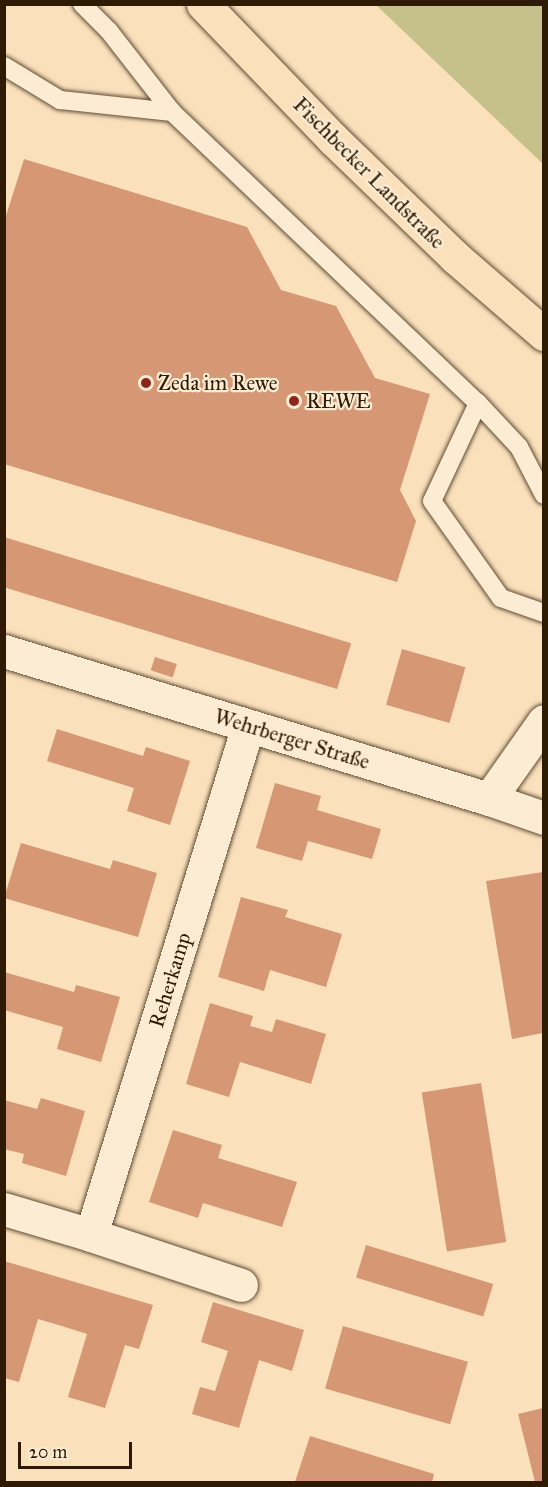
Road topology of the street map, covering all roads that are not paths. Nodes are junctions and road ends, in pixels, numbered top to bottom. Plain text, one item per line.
1 (82, 4) edge
2 (202, 4) edge
3 (4, 66) edge
4 (172, 112) junction
5 (543, 334) edge
6 (478, 403) junction
7 (543, 495) edge
8 (543, 613) edge
9 (4, 651) edge
10 (543, 721) edge
11 (248, 726) junction
12 (489, 799) junction
13 (543, 818) edge
14 (4, 1209) edge
15 (91, 1234) junction
16 (241, 1285) dead end

1 - 4 lane
2 - 5 main road, Fischbecker Landstraße
3 - 4 lane
4 - 6 lane
6 - 7 lane
6 - 8 lane
9 - 11 street, Wehrberger Straße
10 - 12 street
11 - 12 street, Wehrberger Straße
11 - 15 street, Reherkamp
12 - 13 street, Wehrberger Straße
14 - 15 street
15 - 16 street

